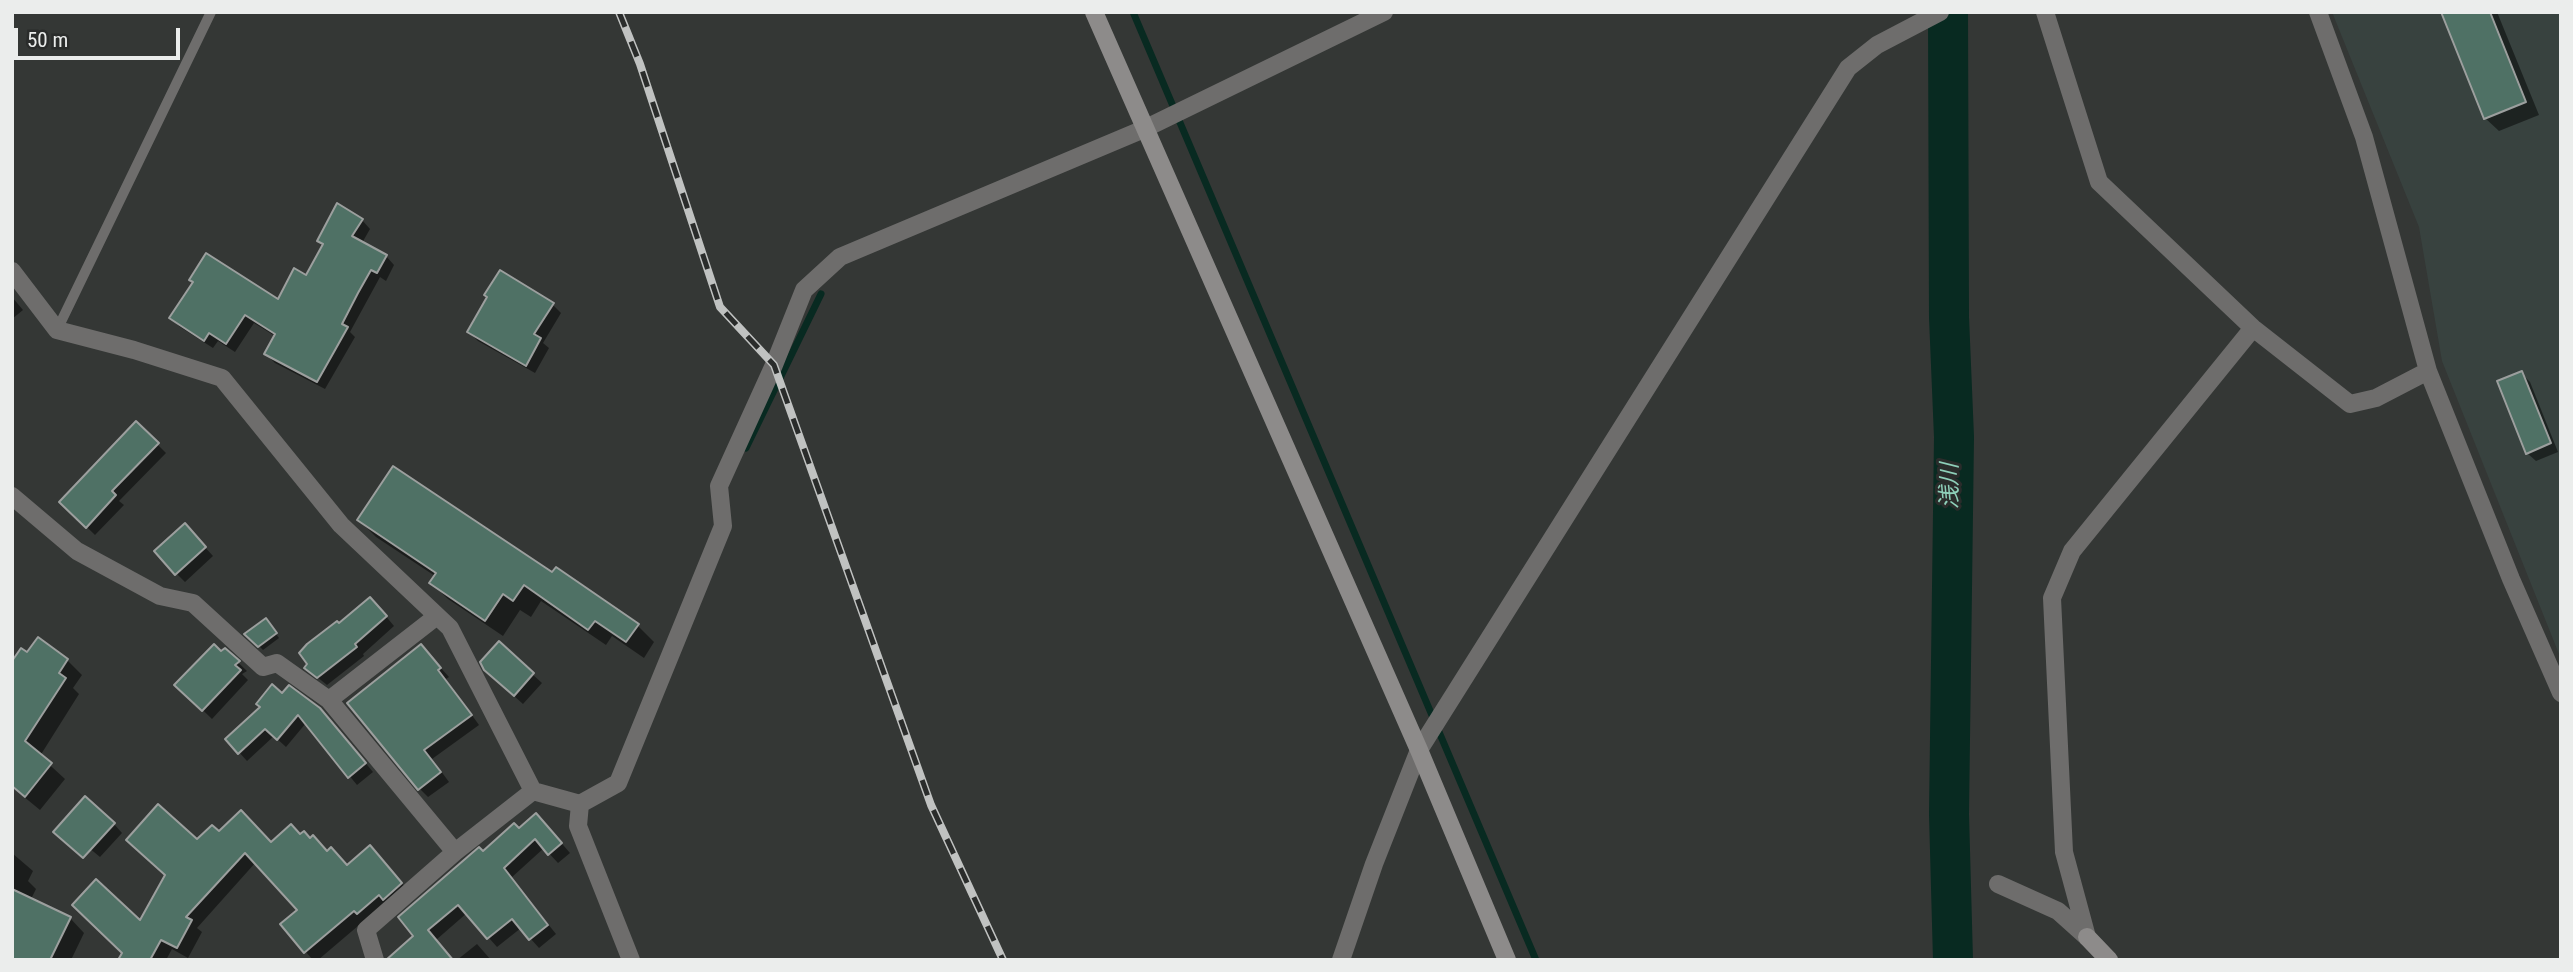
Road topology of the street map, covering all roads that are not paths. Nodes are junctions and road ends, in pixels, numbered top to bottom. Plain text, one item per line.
1 (211, 12) edge
2 (1094, 12) edge
3 (1384, 12) edge
4 (1940, 12) edge
5 (2045, 12) edge
6 (2318, 12) edge
7 (1144, 129) junction
8 (12, 271) edge
9 (2253, 328) junction
10 (57, 330) junction
11 (2428, 371) junction
12 (12, 496) edge
13 (437, 616) junction
14 (2561, 692) edge
15 (329, 700) junction
16 (1419, 750) junction
17 (533, 790) junction
18 (580, 804) junction
19 (455, 852) junction
20 (1998, 884) dead end
21 (2087, 937) junction
22 (375, 960) edge
23 (631, 960) edge
24 (1341, 960) edge
25 (1507, 960) edge
26 (2109, 960) edge

1 - 10 lane
2 - 7 street
3 - 7 street
4 - 16 street
5 - 9 street
6 - 11 street
7 - 16 street
7 - 18 street
8 - 10 street
9 - 11 street
9 - 21 street
10 - 13 street
11 - 14 street
12 - 15 street
13 - 15 street
13 - 17 street
15 - 19 street
16 - 24 street
16 - 25 street
17 - 18 street
17 - 19 street
18 - 23 street
19 - 22 street
20 - 21 street
21 - 26 street

